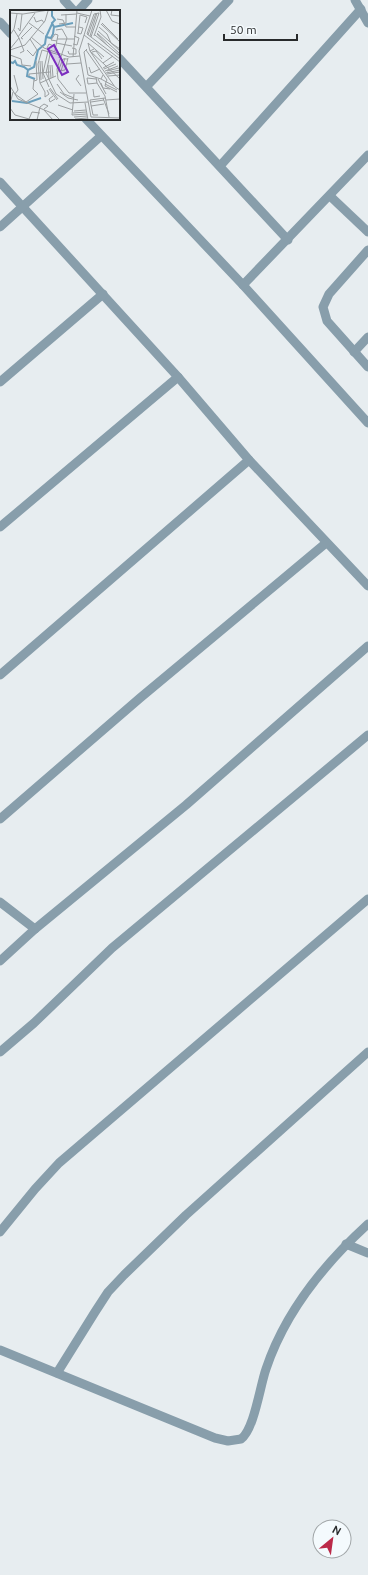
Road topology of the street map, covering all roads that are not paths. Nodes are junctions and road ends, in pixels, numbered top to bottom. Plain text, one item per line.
1 (64, 0) edge
2 (88, 0) edge
3 (229, 0) edge
4 (355, 0) edge
5 (361, 9) junction
6 (73, 10) edge
7 (79, 10) edge
8 (0, 22) edge
9 (368, 23) edge
10 (10, 33) edge
11 (120, 59) edge
12 (147, 86) junction
13 (87, 120) edge
14 (101, 136) junction
15 (368, 155) edge
16 (220, 166) junction
17 (0, 182) edge
18 (330, 196) junction
19 (23, 208) junction
20 (0, 227) edge
21 (368, 232) edge
22 (288, 240) junction
23 (368, 250) edge
24 (243, 285) junction
25 (103, 294) junction
26 (368, 337) edge
27 (354, 352) junction
28 (368, 367) edge
29 (178, 377) junction
30 (0, 382) edge
31 (368, 423) edge
32 (249, 460) junction
33 (0, 527) edge
34 (326, 543) junction
35 (368, 586) edge
36 (368, 646) edge
37 (0, 675) edge
38 (368, 736) edge
39 (0, 819) edge
40 (368, 899) edge
41 (0, 902) edge
42 (35, 929) junction
43 (0, 960) edge
44 (0, 1052) edge
45 (368, 1052) edge
46 (368, 1224) edge
47 (0, 1232) edge
48 (346, 1244) junction
49 (368, 1253) edge
50 (0, 1350) edge
51 (57, 1373) junction

1 - 6 street
2 - 7 street
3 - 12 street
4 - 5 street
5 - 9 street
5 - 16 street
8 - 10 street
11 - 12 street
12 - 16 street
13 - 14 street
14 - 19 street
14 - 24 street
15 - 18 street
16 - 22 street
17 - 19 street
18 - 21 street
18 - 22 street
19 - 20 street
19 - 25 street
22 - 24 street
23 - 27 street
24 - 31 street
25 - 29 street
25 - 30 street
26 - 27 street
27 - 28 street
29 - 32 street
29 - 33 street
32 - 34 street
32 - 37 street
34 - 35 street
34 - 39 street
36 - 42 street
38 - 44 street
40 - 47 street
41 - 42 street
42 - 43 street
45 - 51 street
46 - 48 street
48 - 49 street
48 - 51 street
50 - 51 street

